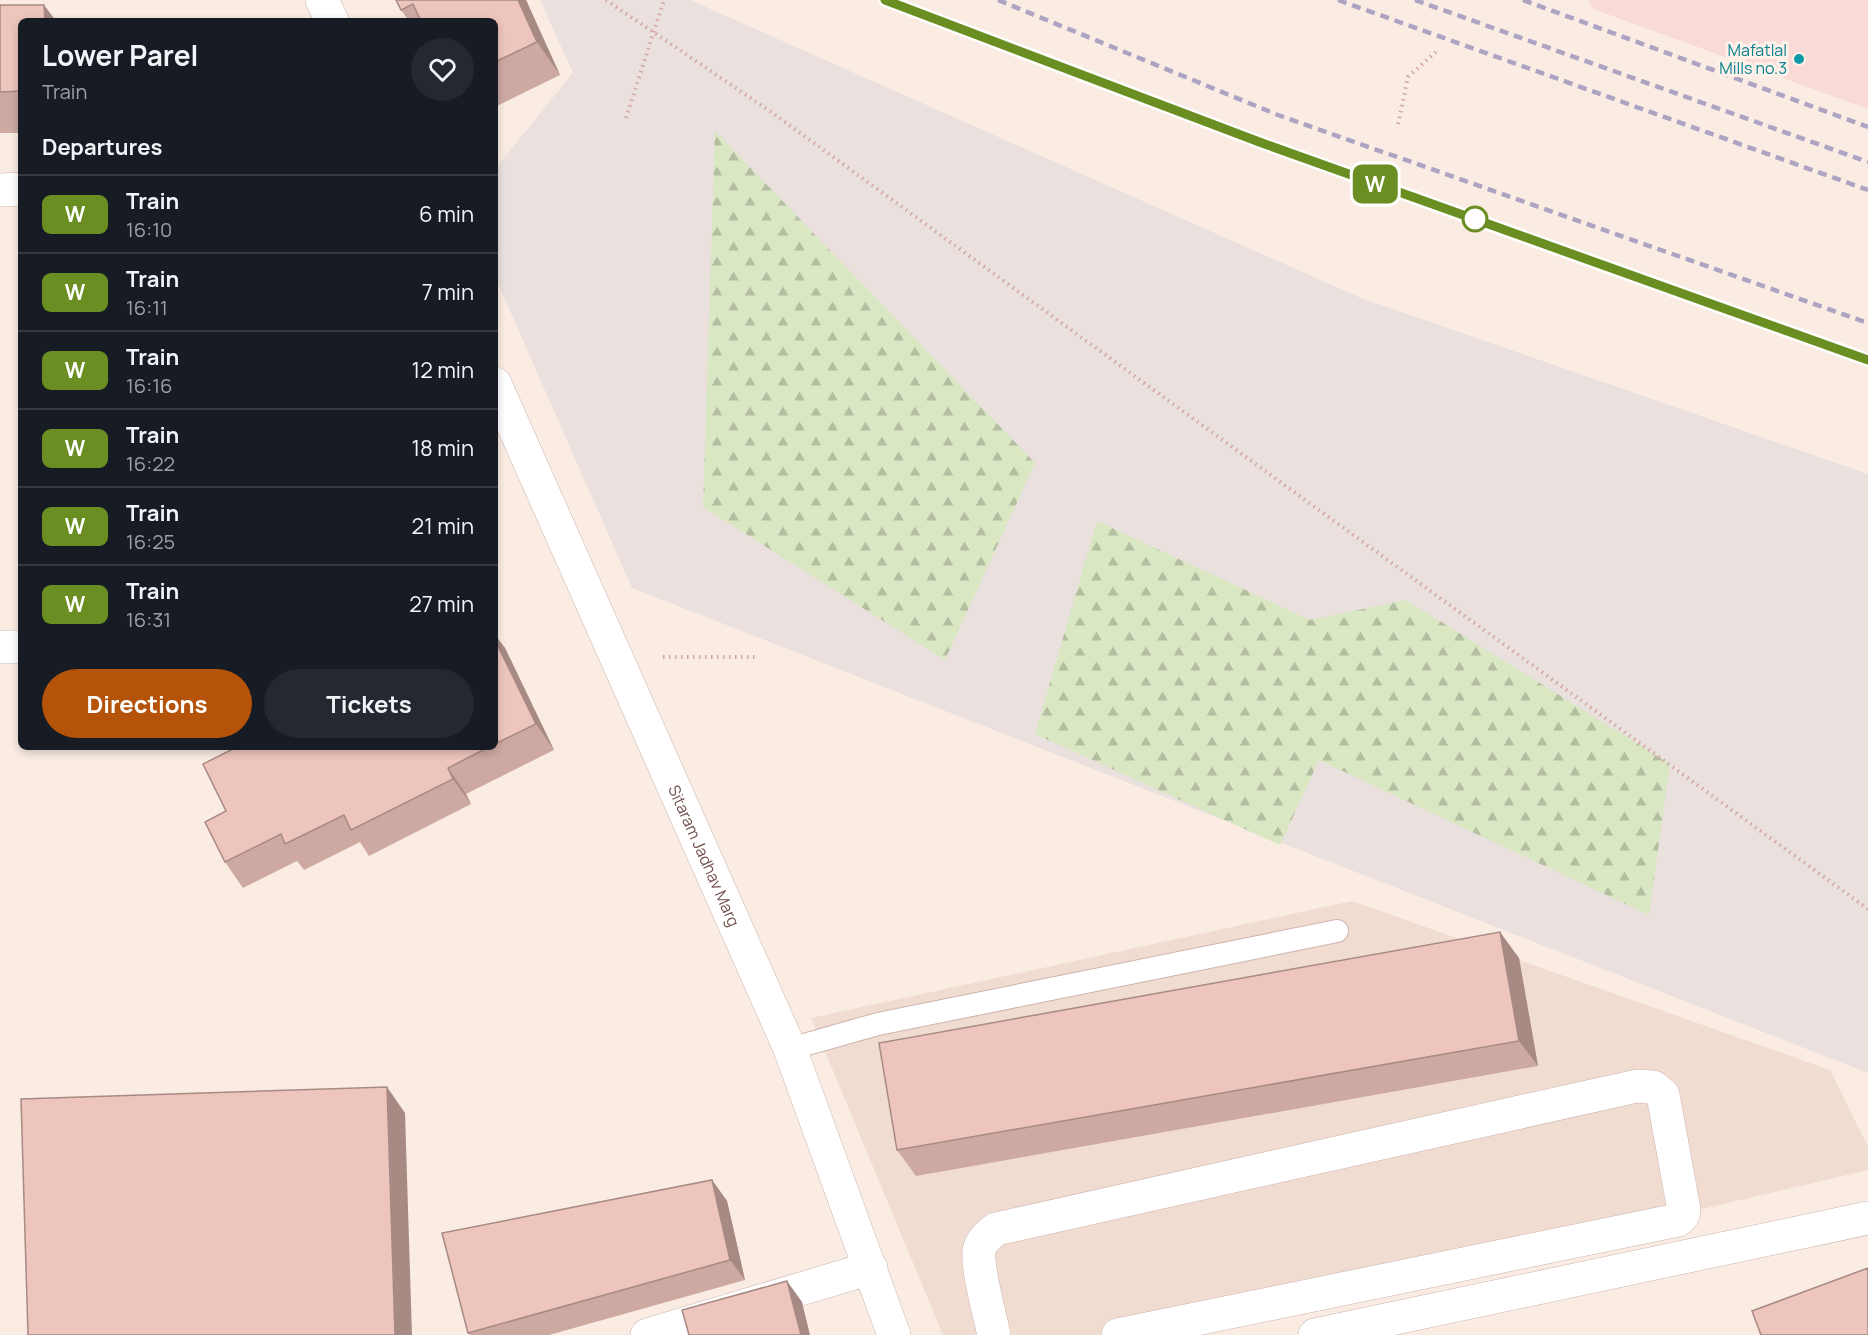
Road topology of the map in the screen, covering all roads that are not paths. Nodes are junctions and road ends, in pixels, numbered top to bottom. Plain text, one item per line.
1 (322, 0) edge
2 (331, 18) edge
3 (18, 189) edge
4 (0, 190) edge
5 (498, 391) edge
6 (0, 647) edge
7 (18, 647) edge
8 (1337, 932) dead end
9 (790, 1049) junction
10 (1868, 1218) edge
11 (1660, 1225) junction
12 (1536, 1249) junction
13 (1666, 1261) junction
14 (872, 1268) junction
15 (1542, 1287) junction
16 (647, 1335) edge
17 (894, 1335) edge
18 (994, 1335) edge
19 (1118, 1335) edge
20 (1315, 1335) edge

1 - 2 street
3 - 4 street
5 - 9 street, Sitaram Jadhav Marg
6 - 7 street
8 - 9 lane
9 - 14 street, Sitaram Jadhav Marg
10 - 13 street
11 - 12 street
11 - 13 street
11 - 18 street
12 - 15 street
12 - 19 street
13 - 15 street
14 - 16 street
14 - 17 street, Sitaram Jadhav Marg
15 - 20 street

